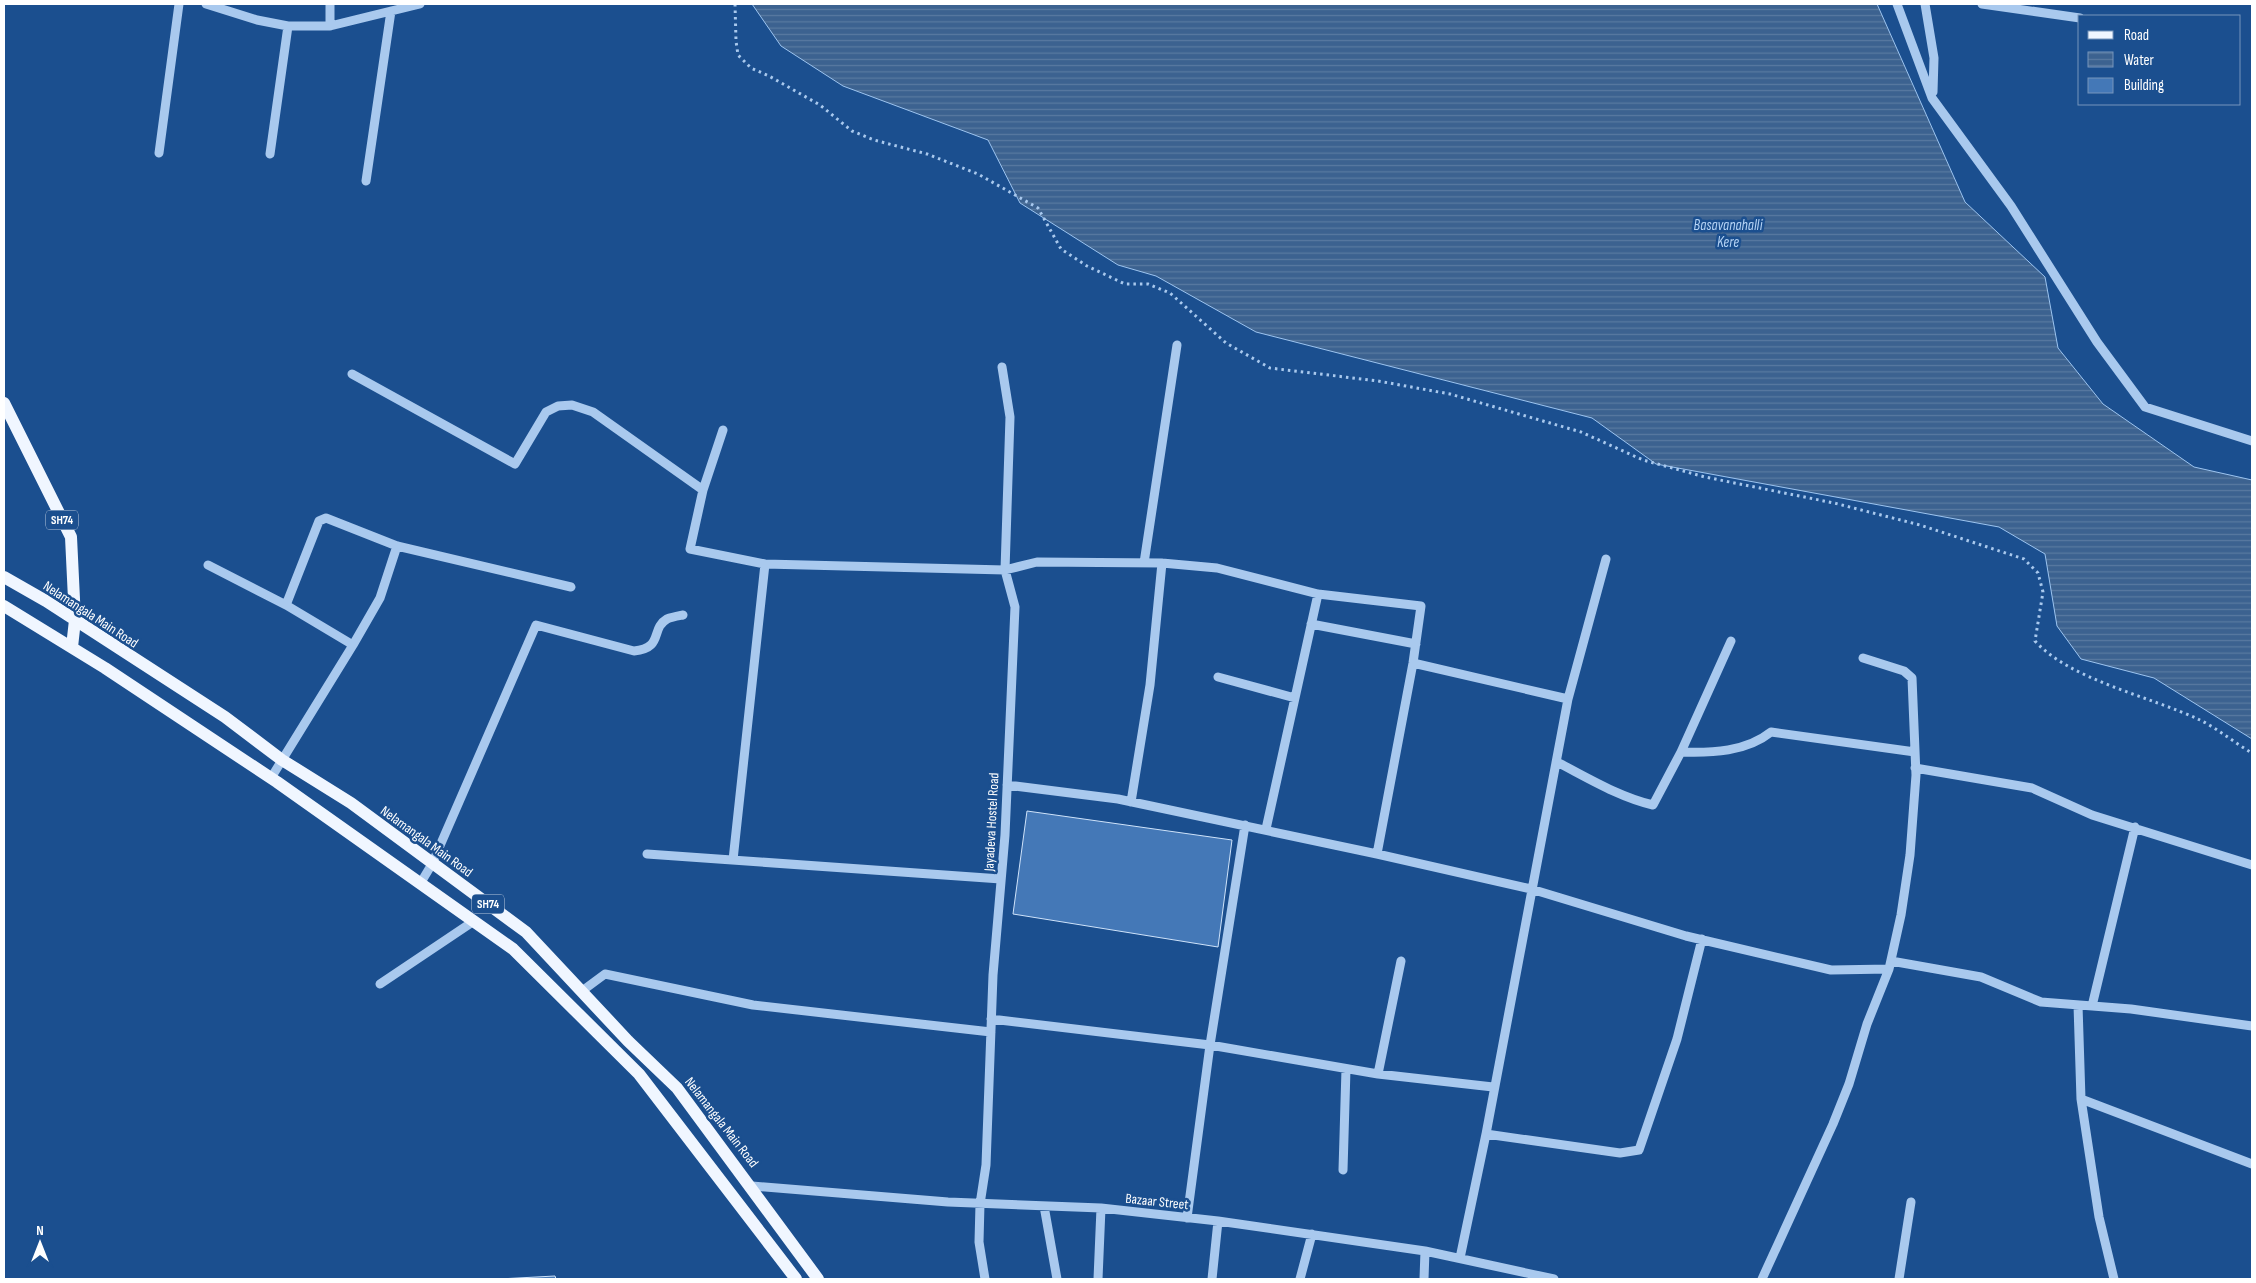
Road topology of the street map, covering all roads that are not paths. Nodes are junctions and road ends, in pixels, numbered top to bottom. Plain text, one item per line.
1 (179, 4) edge
2 (206, 4) edge
3 (330, 4) edge
4 (420, 4) edge
5 (1897, 4) edge
6 (1925, 4) edge
7 (1982, 4) edge
8 (391, 11) junction
9 (2078, 18) edge
10 (288, 26) junction
11 (330, 26) junction
12 (1932, 98) junction
13 (159, 152) dead end
14 (270, 154) dead end
15 (366, 181) dead end
16 (1177, 345) dead end
17 (1002, 367) dead end
18 (352, 374) dead end
19 (4, 404) edge
20 (723, 430) dead end
21 (2252, 441) edge
22 (703, 490) junction
23 (398, 546) junction
24 (1606, 559) dead end
25 (1144, 563) junction
26 (1162, 563) junction
27 (765, 564) junction
28 (208, 565) dead end
29 (1005, 570) junction
30 (4, 578) edge
31 (572, 587) dead end
32 (1318, 594) junction
33 (286, 605) junction
34 (4, 606) edge
35 (683, 615) dead end
36 (75, 620) junction
37 (1311, 624) junction
38 (1731, 641) dead end
39 (1416, 644) junction
40 (353, 645) junction
41 (72, 647) junction
42 (1863, 658) dead end
43 (1413, 663) junction
44 (1218, 677) dead end
45 (1295, 698) junction
46 (1568, 699) junction
47 (1681, 752) junction
48 (1915, 752) junction
49 (282, 760) junction
50 (1557, 762) junction
51 (1915, 768) junction
52 (271, 778) junction
53 (1007, 786) junction
54 (1131, 802) junction
55 (1245, 825) junction
56 (2135, 827) junction
57 (1266, 829) junction
58 (647, 854) dead end
59 (1377, 854) junction
60 (733, 860) junction
61 (432, 864) junction
62 (2252, 865) edge
63 (1001, 879) junction
64 (420, 884) junction
65 (1531, 889) junction
66 (474, 921) junction
67 (1702, 940) junction
68 (1401, 961) dead end
69 (1890, 965) junction
70 (380, 984) dead end
71 (582, 991) junction
72 (2078, 1005) junction
73 (2092, 1006) junction
74 (991, 1020) junction
75 (2252, 1026) edge
76 (991, 1032) junction
77 (1210, 1045) junction
78 (1346, 1069) junction
79 (1378, 1074) junction
80 (1493, 1087) junction
81 (2082, 1100) junction
82 (1486, 1134) junction
83 (2252, 1164) edge
84 (1344, 1170) dead end
85 (752, 1186) junction
86 (1911, 1202) dead end
87 (980, 1204) junction
88 (1044, 1206) junction
89 (1101, 1208) junction
90 (1187, 1218) junction
91 (1218, 1221) junction
92 (1312, 1234) junction
93 (1425, 1251) junction
94 (1460, 1258) junction
95 (796, 1279) edge
96 (818, 1279) edge
97 (986, 1279) edge
98 (1057, 1279) edge
99 (1098, 1279) edge
100 (1212, 1279) edge
101 (1300, 1279) edge
102 (1424, 1279) edge
103 (1554, 1279) edge
104 (1762, 1279) edge
105 (1899, 1279) edge
106 (2114, 1279) edge

1 - 13 street
2 - 10 street
3 - 11 street
4 - 8 street
5 - 12 street
6 - 12 street
7 - 9 street
8 - 11 street
8 - 15 street
10 - 11 street
10 - 14 street
12 - 21 street
16 - 25 street
17 - 29 street, Jayadeva Hostel Road
18 - 22 street
19 - 36 main road, SH74
20 - 22 street
22 - 27 street
23 - 31 street
23 - 33 street
23 - 40 street
24 - 46 street
25 - 26 street
25 - 29 street
26 - 32 street
26 - 54 street
27 - 29 street
27 - 60 street
28 - 33 street
29 - 53 street, Jayadeva Hostel Road
30 - 36 main road, Nelamangala Main Road
32 - 37 street
32 - 39 street
33 - 40 street
34 - 41 main road
35 - 61 street
36 - 41 main road, SH74
36 - 49 main road, Nelamangala Main Road / SH74
37 - 39 street
37 - 45 street
38 - 47 street
39 - 43 street
40 - 49 street
41 - 52 main road, SH74
42 - 48 street
43 - 46 street
43 - 59 street
44 - 45 street
45 - 57 street
46 - 50 street
47 - 48 street
47 - 50 street
48 - 51 street
49 - 52 street
49 - 61 main road, Nelamangala Main Road / SH74
50 - 65 street
51 - 56 street
51 - 69 street
52 - 64 main road, SH74
53 - 54 street
53 - 63 street, Jayadeva Hostel Road
54 - 55 street
55 - 57 street
55 - 77 street
56 - 62 street
56 - 73 street
57 - 59 street
58 - 60 street
59 - 65 street
60 - 63 street
61 - 64 street
61 - 71 main road, Nelamangala Main Road / SH74
63 - 74 street, Jayadeva Hostel Road
64 - 66 main road, SH74
65 - 67 street
65 - 80 street
66 - 70 street
66 - 95 main road, SH74
67 - 69 street
67 - 82 street
68 - 79 street
69 - 72 street
69 - 104 street
71 - 76 street
71 - 85 main road, Nelamangala Main Road / SH74
72 - 73 street
72 - 81 street
73 - 75 street
74 - 76 street, Jayadeva Hostel Road
74 - 77 street
76 - 87 street, Jayadeva Hostel Road
77 - 78 street
77 - 90 street
78 - 79 street
78 - 84 street
79 - 80 street
80 - 82 street
81 - 83 street
81 - 106 street
82 - 94 street
85 - 87 street, Bazaar Street
85 - 96 main road, Nelamangala Main Road / SH74
86 - 105 street
87 - 88 street, Bazaar Street
87 - 97 street, Jayadeva Hostel Road
88 - 89 street, Bazaar Street
88 - 98 street
89 - 90 street, Bazaar Street
89 - 99 street
90 - 91 street, Bazaar Street
91 - 92 street, Bazaar Street
91 - 100 street
92 - 93 street, Bazaar Street
92 - 101 street
93 - 94 street, Bazaar Street
93 - 102 street
94 - 103 street, Bazaar Street

